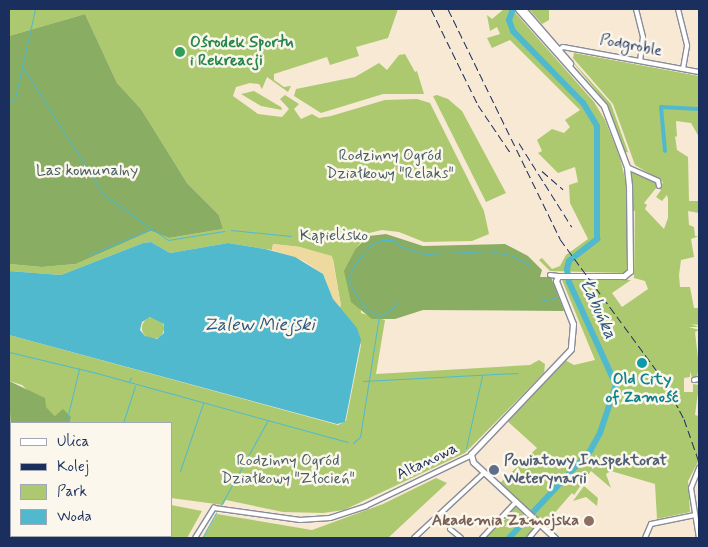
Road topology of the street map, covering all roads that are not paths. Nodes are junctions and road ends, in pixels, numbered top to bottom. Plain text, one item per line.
1 (636, 9) edge
2 (678, 9) edge
3 (522, 10) edge
4 (558, 50) junction
5 (640, 61) junction
6 (684, 69) junction
7 (699, 72) edge
8 (627, 167) junction
9 (659, 186) dead end
10 (550, 275) dead end
11 (561, 275) junction
12 (470, 456) junction
13 (699, 468) edge
14 (484, 473) junction
15 (516, 502) junction
16 (695, 515) junction
17 (540, 525) junction
18 (450, 529) dead end
19 (196, 538) edge
20 (414, 538) edge
21 (460, 538) edge
22 (482, 538) edge
23 (529, 538) edge
24 (555, 538) edge
25 (645, 538) edge
26 (699, 538) edge

1 - 5 street
2 - 6 street
3 - 4 street
4 - 5 street, Podgroble
4 - 8 street
5 - 6 street, Podgroble
6 - 7 street, Podgroble
8 - 9 street
8 - 11 street
10 - 11 street
11 - 12 street, Altanowa
12 - 14 street
12 - 19 street, Altanowa
13 - 16 street
14 - 15 street
14 - 20 street
15 - 17 street
15 - 22 street
16 - 25 street
16 - 26 street
17 - 23 street
17 - 24 street
18 - 21 street

